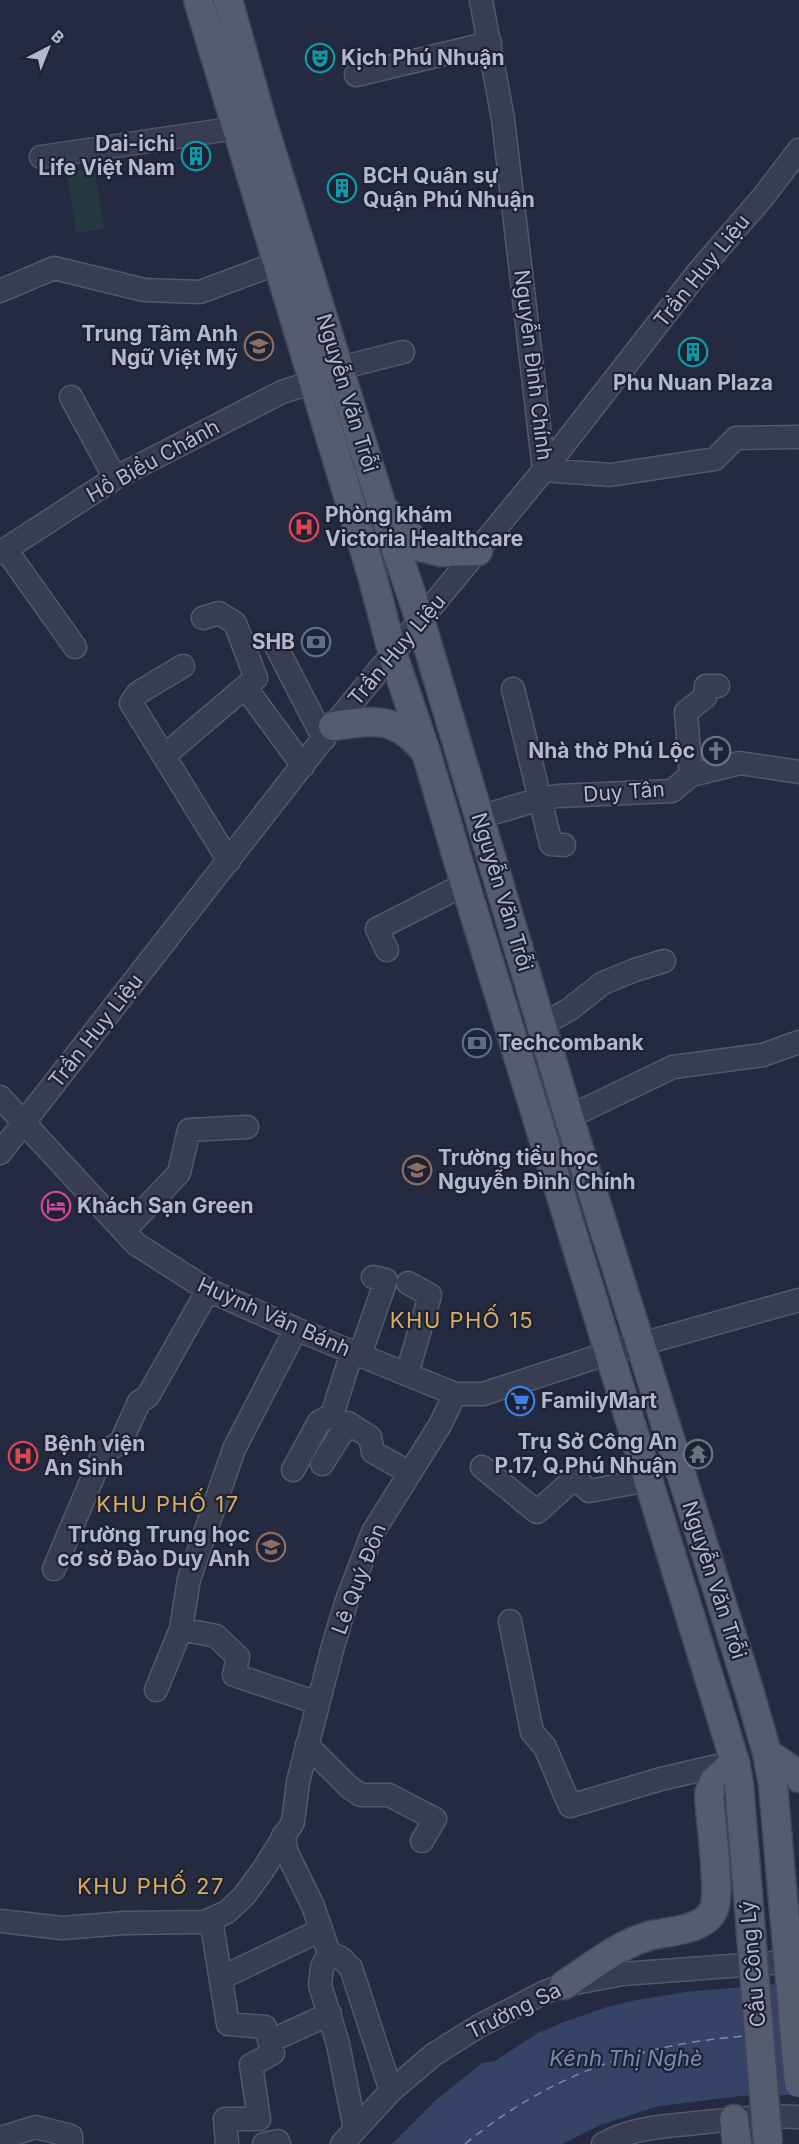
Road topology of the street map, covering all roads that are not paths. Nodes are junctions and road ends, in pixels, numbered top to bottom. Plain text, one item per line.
1 (198, 0) edge
2 (228, 0) edge
3 (482, 0) edge
4 (490, 44) junction
5 (356, 75) dead end
6 (249, 124) junction
7 (799, 150) edge
8 (41, 157) dead end
9 (278, 263) junction
10 (0, 291) edge
11 (403, 352) dead end
12 (340, 368) junction
13 (313, 382) junction
14 (70, 397) dead end
15 (799, 437) edge
16 (544, 470) junction
17 (115, 477) junction
18 (382, 507) junction
19 (3, 551) edge
20 (478, 551) junction
21 (203, 618) dead end
22 (421, 622) junction
23 (75, 647) dead end
24 (277, 648) dead end
25 (393, 655) junction
26 (183, 666) dead end
27 (718, 686) dead end
28 (245, 687) junction
29 (513, 689) dead end
30 (328, 733) junction
31 (426, 752) junction
32 (164, 756) junction
33 (303, 766) junction
34 (799, 772) edge
35 (691, 775) junction
36 (540, 799) junction
37 (480, 817) junction
38 (564, 844) dead end
39 (229, 861) junction
40 (465, 884) junction
41 (387, 950) dead end
42 (664, 961) dead end
43 (542, 1025) junction
44 (799, 1042) edge
45 (0, 1097) edge
46 (569, 1117) junction
47 (24, 1124) junction
48 (247, 1127) dead end
49 (0, 1153) edge
50 (124, 1231) junction
51 (373, 1277) dead end
52 (408, 1283) dead end
53 (208, 1290) junction
54 (799, 1300) edge
55 (296, 1329) junction
56 (640, 1344) junction
57 (356, 1353) junction
58 (609, 1353) junction
59 (407, 1374) junction
60 (455, 1394) junction
61 (322, 1464) dead end
62 (482, 1467) dead end
63 (293, 1470) dead end
64 (410, 1473) junction
65 (648, 1480) junction
66 (54, 1569) dead end
67 (510, 1621) dead end
68 (181, 1629) junction
69 (156, 1690) dead end
70 (318, 1703) junction
71 (307, 1745) junction
72 (737, 1773) junction
73 (786, 1781) edge
74 (284, 1836) junction
75 (422, 1841) dead end
76 (211, 1919) junction
77 (0, 1921) edge
78 (321, 1930) junction
79 (329, 1953) junction
80 (799, 1961) edge
81 (221, 1977) junction
82 (564, 1985) junction
83 (330, 2014) junction
84 (270, 2041) junction
85 (799, 2083) edge
86 (391, 2091) junction
87 (799, 2117) edge
88 (735, 2132) edge
89 (348, 2137) edge
90 (0, 2138) edge
91 (71, 2144) edge
92 (227, 2144) edge
93 (264, 2144) edge
94 (279, 2144) edge
95 (603, 2144) edge
96 (768, 2144) edge

1 - 6 main road, Nguyễn Văn Trỗi
2 - 6 main road, Nguyễn Văn Trỗi
3 - 4 street, Nguyễn Đình Chính
4 - 5 street
4 - 16 street, Nguyễn Đình Chính
6 - 8 street
6 - 9 main road, Nguyễn Văn Trỗi
6 - 12 main road, Nguyễn Văn Trỗi
7 - 16 street, Trần Huy Liệu
9 - 10 street
9 - 13 main road, Nguyễn Văn Trỗi
11 - 12 street
12 - 18 main road, Nguyễn Văn Trỗi
13 - 17 street, Hồ Biểu Chánh
13 - 25 main road, Nguyễn Văn Trỗi
14 - 17 street
15 - 16 street, Nguyễn Đình Chính
16 - 20 street, Trần Huy Liệu
17 - 19 street, Hồ Biểu Chánh
18 - 20 main road
18 - 22 main road, Nguyễn Văn Trỗi
19 - 23 street
20 - 22 street, Trần Huy Liệu
21 - 28 street
22 - 25 street, Trần Huy Liệu
22 - 37 main road, Nguyễn Văn Trỗi
24 - 30 street
25 - 30 street, Trần Huy Liệu
25 - 31 main road, Nguyễn Văn Trỗi
26 - 32 street
27 - 35 street
28 - 32 street
28 - 33 street
29 - 36 street
30 - 31 main road
30 - 33 street, Trần Huy Liệu
31 - 40 main road, Nguyễn Văn Trỗi
32 - 39 street
33 - 39 street, Trần Huy Liệu
34 - 35 street, Duy Tân
35 - 36 street, Duy Tân
36 - 37 street, Duy Tân
36 - 38 street
37 - 43 main road, Nguyễn Văn Trỗi
39 - 47 street, Trần Huy Liệu
40 - 41 street
40 - 58 main road, Nguyễn Văn Trỗi
42 - 43 street
43 - 46 main road, Nguyễn Văn Trỗi
44 - 46 street
45 - 47 street, Huỳnh Văn Bánh
46 - 56 main road, Nguyễn Văn Trỗi
47 - 49 street, Trần Huy Liệu
47 - 50 street, Huỳnh Văn Bánh
48 - 50 street
50 - 53 street, Huỳnh Văn Bánh
51 - 57 street
52 - 59 street
53 - 55 street, Huỳnh Văn Bánh
53 - 66 street
54 - 56 street
55 - 57 street, Huỳnh Văn Bánh
55 - 68 street
56 - 58 street, Huỳnh Văn Bánh
56 - 73 main road, Nguyễn Văn Trỗi
57 - 59 street, Huỳnh Văn Bánh
57 - 63 street
58 - 60 street, Huỳnh Văn Bánh
58 - 65 main road, Nguyễn Văn Trỗi
59 - 60 street, Huỳnh Văn Bánh
60 - 64 street, Lê Quý Ðôn
61 - 64 street
62 - 65 street
64 - 70 street, Lê Quý Ðôn
65 - 72 main road, Nguyễn Văn Trỗi
67 - 72 street
68 - 69 street
68 - 70 street
70 - 71 street, Lê Quý Ðôn
71 - 74 street, Lê Quý Ðôn
71 - 75 street
72 - 82 main road
72 - 96 main road, Cầu Công Lý, bridge
73 - 85 main road, Cầu Công Lý, bridge
74 - 76 street, Lê Quý Ðôn
74 - 78 street
76 - 77 street
76 - 81 street
78 - 79 street
78 - 81 street
79 - 83 street
79 - 86 street
80 - 82 street, Trường Sa
81 - 84 street
82 - 86 street, Trường Sa
83 - 84 street
83 - 89 street
84 - 92 street
86 - 89 street, Trường Sa
87 - 88 street
88 - 95 street
90 - 91 street
93 - 94 street

